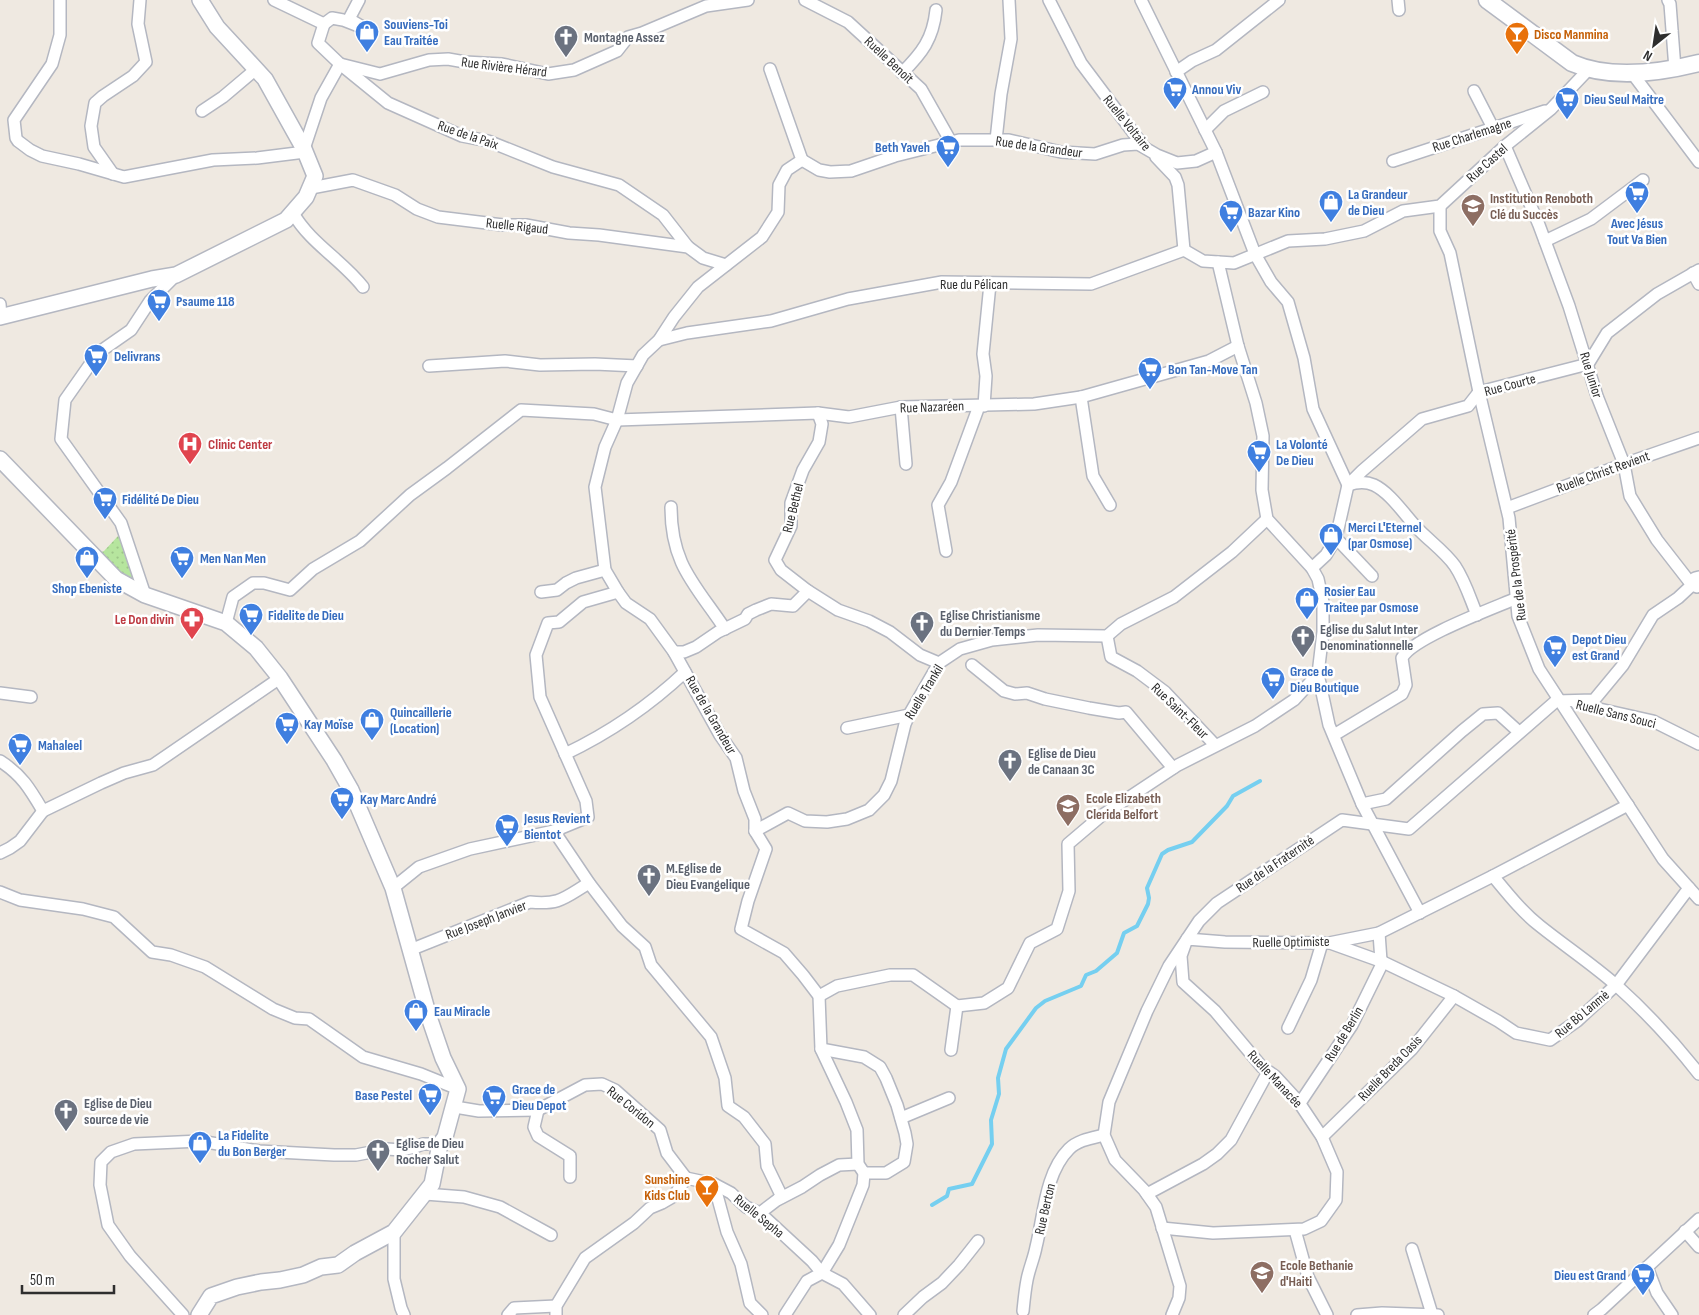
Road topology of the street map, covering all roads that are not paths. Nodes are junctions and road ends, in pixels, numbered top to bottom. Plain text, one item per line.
1 (60, 0) edge
2 (140, 0) edge
3 (200, 0) edge
4 (274, 0) edge
5 (359, 0) edge
6 (748, 0) edge
7 (805, 0) edge
8 (1009, 0) edge
9 (1050, 0) edge
10 (1141, 0) edge
11 (1279, 0) edge
12 (1487, 0) edge
13 (1668, 0) edge
14 (936, 10) dead end
15 (324, 24) junction
16 (1699, 63) edge
17 (340, 64) junction
18 (770, 69) dead end
19 (1675, 69) junction
20 (255, 70) junction
21 (1588, 70) junction
22 (1176, 72) junction
23 (1632, 72) junction
24 (902, 73) junction
25 (1474, 91) dead end
26 (1263, 92) dead end
27 (1551, 109) junction
28 (202, 111) dead end
29 (1493, 128) junction
30 (1205, 130) junction
31 (996, 140) junction
32 (952, 142) junction
33 (1141, 144) junction
34 (1505, 146) junction
35 (305, 150) junction
36 (1216, 152) junction
37 (802, 160) junction
38 (1393, 161) dead end
39 (1699, 162) edge
40 (113, 174) junction
41 (1643, 180) dead end
42 (311, 188) junction
43 (1440, 206) junction
44 (293, 213) junction
45 (1545, 241) junction
46 (688, 247) junction
47 (1184, 250) junction
48 (1255, 254) junction
49 (1218, 262) junction
50 (726, 265) junction
51 (1696, 272) edge
52 (176, 275) junction
53 (990, 284) junction
54 (1699, 284) edge
55 (363, 287) dead end
56 (0, 304) edge
57 (0, 317) edge
58 (659, 340) junction
59 (1238, 346) junction
60 (1588, 364) junction
61 (429, 366) dead end
62 (637, 366) junction
63 (1479, 392) junction
64 (1081, 397) junction
65 (982, 406) junction
66 (901, 407) junction
67 (818, 414) junction
68 (617, 420) junction
69 (1699, 438) edge
70 (0, 459) edge
71 (906, 464) dead end
72 (1624, 464) junction
73 (1348, 485) junction
74 (1110, 505) dead end
75 (671, 507) dead end
76 (1507, 508) junction
77 (1267, 519) junction
78 (1336, 538) junction
79 (946, 551) dead end
80 (1312, 568) junction
81 (605, 570) junction
82 (1372, 576) dead end
83 (1697, 583) edge
84 (808, 591) junction
85 (541, 592) dead end
86 (618, 592) junction
87 (145, 594) junction
88 (1517, 598) junction
89 (1477, 615) junction
90 (226, 623) junction
91 (725, 629) junction
92 (1107, 636) junction
93 (674, 652) junction
94 (939, 663) junction
95 (972, 665) dead end
96 (686, 672) junction
97 (1318, 674) junction
98 (280, 678) junction
99 (0, 693) edge
100 (31, 697) dead end
101 (1558, 700) junction
102 (909, 715) junction
103 (847, 728) dead end
104 (1518, 732) junction
105 (1334, 736) junction
106 (1699, 744) edge
107 (1215, 745) junction
108 (565, 754) junction
109 (0, 761) edge
110 (1173, 768) junction
111 (1362, 804) junction
112 (1628, 805) junction
113 (43, 811) junction
114 (1373, 824) junction
115 (755, 830) junction
116 (554, 831) junction
117 (0, 853) edge
118 (1493, 876) junction
119 (589, 884) junction
120 (393, 888) junction
121 (1689, 888) junction
122 (0, 892) edge
123 (1699, 899) edge
124 (1420, 913) junction
125 (1380, 933) junction
126 (1187, 939) junction
127 (1325, 943) junction
128 (410, 950) junction
129 (1382, 962) junction
130 (1616, 985) junction
131 (819, 996) junction
132 (1454, 996) junction
133 (957, 1006) junction
134 (1288, 1028) dead end
135 (821, 1049) junction
136 (950, 1050) dead end
137 (1268, 1072) junction
138 (1699, 1074) edge
139 (458, 1089) junction
140 (949, 1098) dead end
141 (1300, 1103) junction
142 (538, 1110) junction
143 (451, 1114) junction
144 (901, 1118) junction
145 (1104, 1135) junction
146 (1322, 1137) junction
147 (440, 1144) junction
148 (861, 1168) junction
149 (570, 1177) dead end
150 (686, 1178) junction
151 (714, 1184) junction
152 (425, 1194) junction
153 (1147, 1194) junction
154 (782, 1197) junction
155 (760, 1213) junction
156 (1699, 1219) edge
157 (1162, 1228) junction
158 (1295, 1230) junction
159 (1685, 1231) junction
160 (394, 1232) junction
161 (551, 1235) dead end
162 (978, 1241) dead end
163 (1699, 1247) edge
164 (1412, 1248) dead end
165 (1646, 1267) junction
166 (822, 1273) junction
167 (556, 1311) edge
168 (1023, 1311) dead end
169 (399, 1313) edge
170 (1435, 1314) edge
171 (183, 1315) edge
172 (199, 1315) edge
173 (508, 1315) edge
174 (762, 1315) edge
175 (785, 1315) edge
176 (870, 1315) edge
177 (904, 1315) edge
178 (1172, 1315) edge
179 (1327, 1315) edge
180 (1357, 1315) edge
181 (1594, 1315) edge
182 (1672, 1315) edge

1 - 40 street
2 - 40 street
3 - 20 street
4 - 15 street
5 - 15 street
6 - 17 street, Rue Rivière Hérard
7 - 24 street, Ruelle Benoît
8 - 31 street
9 - 33 street, Ruelle Voltaire
10 - 22 street
11 - 22 street
12 - 21 main road
13 - 19 street
14 - 24 street
15 - 17 street, Rue de la Paix
16 - 19 main road
17 - 35 street
17 - 46 street, Rue de la Paix
18 - 37 street
19 - 23 main road
20 - 28 street
20 - 35 street
21 - 23 main road
21 - 27 street, Rue Castel
22 - 30 street
23 - 39 street
24 - 32 street, Ruelle Benoît
25 - 29 street
26 - 30 street
27 - 29 street, Rue Charlemagne
27 - 34 street, Rue Castel
29 - 38 street, Rue Charlemagne
30 - 36 street
31 - 32 street, Rue de la Grandeur
31 - 33 street, Rue de la Grandeur
32 - 37 street, Rue de la Grandeur
33 - 36 street
33 - 47 street, Ruelle Voltaire
34 - 43 street, Rue Castel
34 - 45 street, Rue Junior
35 - 40 street
35 - 42 street
36 - 48 street
37 - 50 street, Rue de la Grandeur
41 - 45 street
42 - 44 street
42 - 46 street, Ruelle Rigaud
43 - 48 street
43 - 63 street, Rue de la Prospérité
44 - 52 street
44 - 55 street
45 - 60 street, Rue Junior
46 - 50 street, Ruelle Rigaud
47 - 49 street
47 - 53 street, Rue du Pélican
48 - 49 street
48 - 73 street
49 - 59 street
50 - 58 street, Rue de la Grandeur
51 - 54 street
51 - 60 street
52 - 57 street
52 - 87 street
53 - 58 street, Rue du Pélican
53 - 65 street
56 - 57 street
58 - 62 street, Rue de la Grandeur
59 - 64 street, Rue Nazaréen
59 - 77 street
60 - 63 street, Rue Courte
60 - 72 street, Rue Junior
61 - 62 street
62 - 68 street, Rue de la Grandeur
63 - 73 street, Rue Courte
63 - 76 street, Rue de la Prospérité
64 - 65 street, Rue Nazaréen
64 - 74 street
65 - 66 street, Rue Nazaréen
65 - 79 street
66 - 67 street, Rue Nazaréen
66 - 71 street
67 - 68 street, Rue Nazaréen
67 - 84 street, Rue Bethel
68 - 81 street, Rue de la Grandeur
68 - 90 street, Rue Nazaréen
69 - 72 street, Ruelle Christ Revient
70 - 87 street
72 - 76 street, Ruelle Christ Revient
72 - 83 street, Rue Junior
73 - 78 street
73 - 89 street
75 - 91 street
76 - 88 street, Rue de la Prospérité
77 - 80 street
77 - 92 street
78 - 80 street
78 - 82 street
80 - 97 street
81 - 85 street
81 - 86 street, Rue de la Grandeur
83 - 101 street
84 - 91 street
84 - 94 street
86 - 93 street, Rue de la Grandeur
86 - 108 street
87 - 90 street
88 - 89 street
88 - 101 street, Rue de la Prospérité
89 - 105 street
90 - 98 street
91 - 93 street
92 - 94 street, Ruelle Trankil
92 - 107 street, Rue Saint-Fleur
93 - 96 street, Rue de la Grandeur
94 - 102 street, Ruelle Trankil
95 - 110 street
96 - 108 street
96 - 115 street, Rue de la Grandeur
97 - 105 street
97 - 107 street
98 - 113 street
98 - 120 street
99 - 100 street
101 - 104 street, Rue de la Fraternité
101 - 106 street, Ruelle Sans Souci
101 - 112 street, Rue de la Prospérité
102 - 103 street
102 - 115 street, Ruelle Trankil
104 - 111 street
104 - 114 street, Rue de la Fraternité
105 - 111 street
107 - 110 street
108 - 116 street
109 - 113 street
110 - 133 street
111 - 114 street
112 - 118 street, Ruelle Optimiste
112 - 121 street, Rue de la Prospérité
113 - 117 street
114 - 124 street
114 - 126 street, Rue de la Fraternité
115 - 131 street, Rue de la Grandeur
116 - 119 street
116 - 120 street
118 - 124 street, Ruelle Optimiste
118 - 130 street
119 - 128 street, Rue Joseph Janvier
119 - 154 street
120 - 128 street
121 - 123 street, Rue de la Prospérité
121 - 130 street, Rue Bò Lanmè
122 - 139 street
124 - 125 street, Ruelle Optimiste
125 - 127 street, Ruelle Optimiste
125 - 129 street
126 - 127 street, Ruelle Optimiste
126 - 137 street, Ruelle Manacée
126 - 145 street, Rue de la Fraternité
127 - 129 street, Rue Bò Lanmè
127 - 134 street
128 - 139 street
129 - 132 street, Rue Bò Lanmè
129 - 141 street, Rue de Berlin
130 - 132 street, Rue Bò Lanmè
130 - 138 street
131 - 133 street
131 - 135 street
132 - 146 street, Ruelle Breda Oasis
133 - 136 street
135 - 144 street
135 - 148 street
137 - 141 street, Ruelle Manacée
137 - 153 street
139 - 143 street
140 - 144 street
141 - 146 street, Ruelle Manacée
142 - 143 street, Rue Coridon
142 - 149 street
142 - 150 street, Rue Coridon
143 - 147 street
144 - 148 street
145 - 153 street
145 - 168 street, Rue Berton
146 - 158 street, Ruelle Manacée
147 - 152 street
147 - 171 street
148 - 154 street
148 - 166 street
150 - 151 street, Ruelle Sepha
150 - 167 street
151 - 155 street, Ruelle Sepha
151 - 174 street
152 - 160 street
152 - 161 street
153 - 157 street
154 - 155 street
155 - 166 street, Ruelle Sepha
156 - 159 street
157 - 158 street, Ruelle Manacée
157 - 178 street
158 - 179 street
159 - 163 street
159 - 165 street
160 - 169 street
160 - 172 street
162 - 177 street
164 - 170 street
165 - 181 street
165 - 182 street
166 - 175 street
166 - 176 street
167 - 173 street
170 - 180 street

